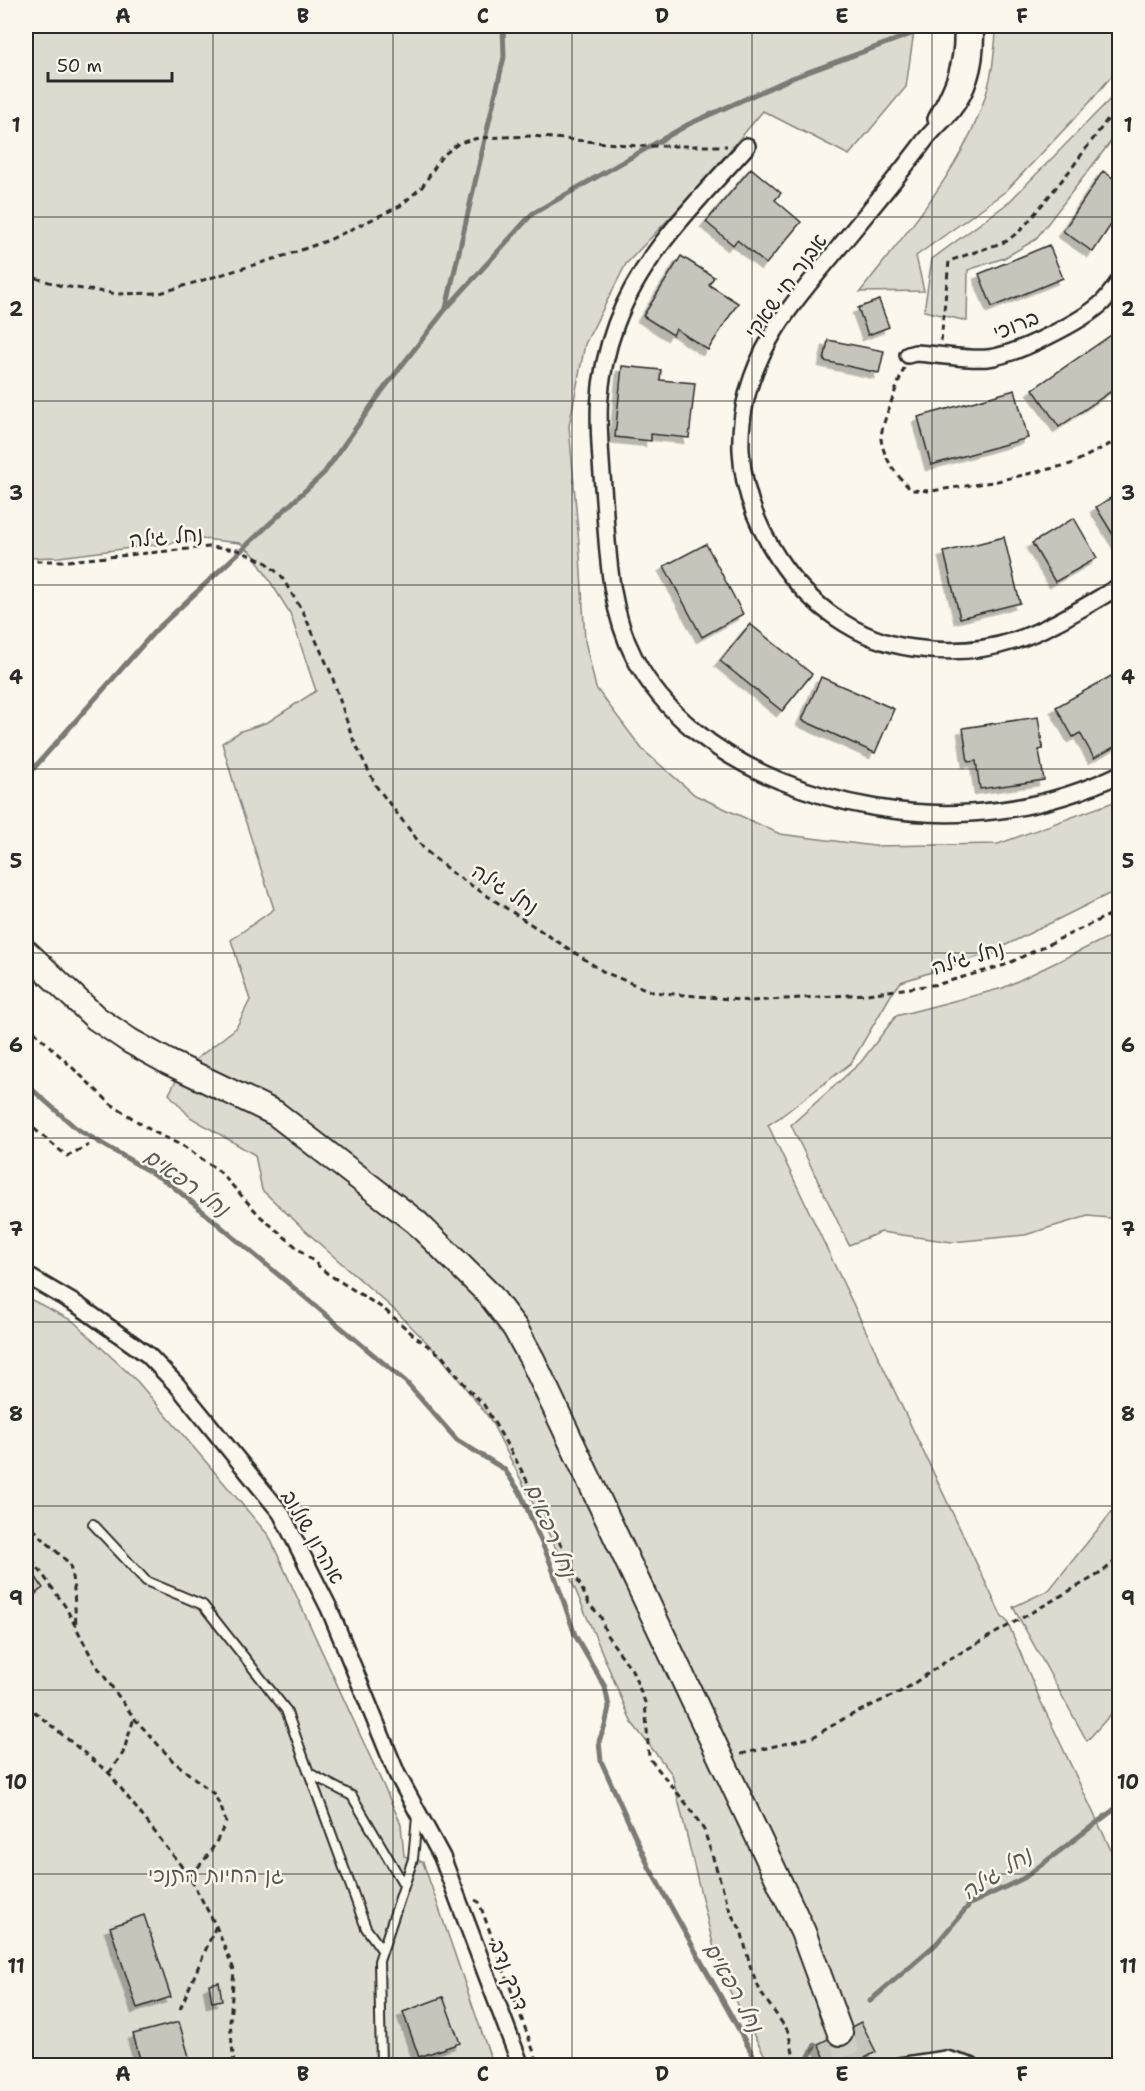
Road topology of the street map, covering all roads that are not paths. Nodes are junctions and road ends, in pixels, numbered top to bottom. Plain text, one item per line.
1 (962, 26) edge
2 (975, 26) edge
3 (929, 135) junction
4 (747, 146) road end
5 (1119, 280) edge
6 (908, 355) road end
7 (1119, 586) edge
8 (1119, 774) edge
9 (26, 952) edge
10 (26, 1275) edge
11 (93, 1524) dead end
12 (309, 1773) junction
13 (418, 1813) junction
14 (404, 1885) junction
15 (459, 1899) joint
16 (382, 1950) junction
17 (840, 2033) tunnel mouth
18 (381, 2066) edge
19 (521, 2066) edge
20 (899, 2066) edge
21 (971, 2066) edge

1 - 3 street, אבנר חי שאקי
2 - 3 street, אבנר חי שאקי
3 - 7 street, אבנר חי שאקי
4 - 8 street
5 - 6 street, ברוכי
9 - 17 main road
10 - 13 street, אהרון שולוב
11 - 12 lane
12 - 14 lane
12 - 16 lane
13 - 14 lane
13 - 15 street, אהרון שולוב
14 - 16 lane
15 - 19 street, דרך נדב
16 - 18 lane
20 - 21 street

